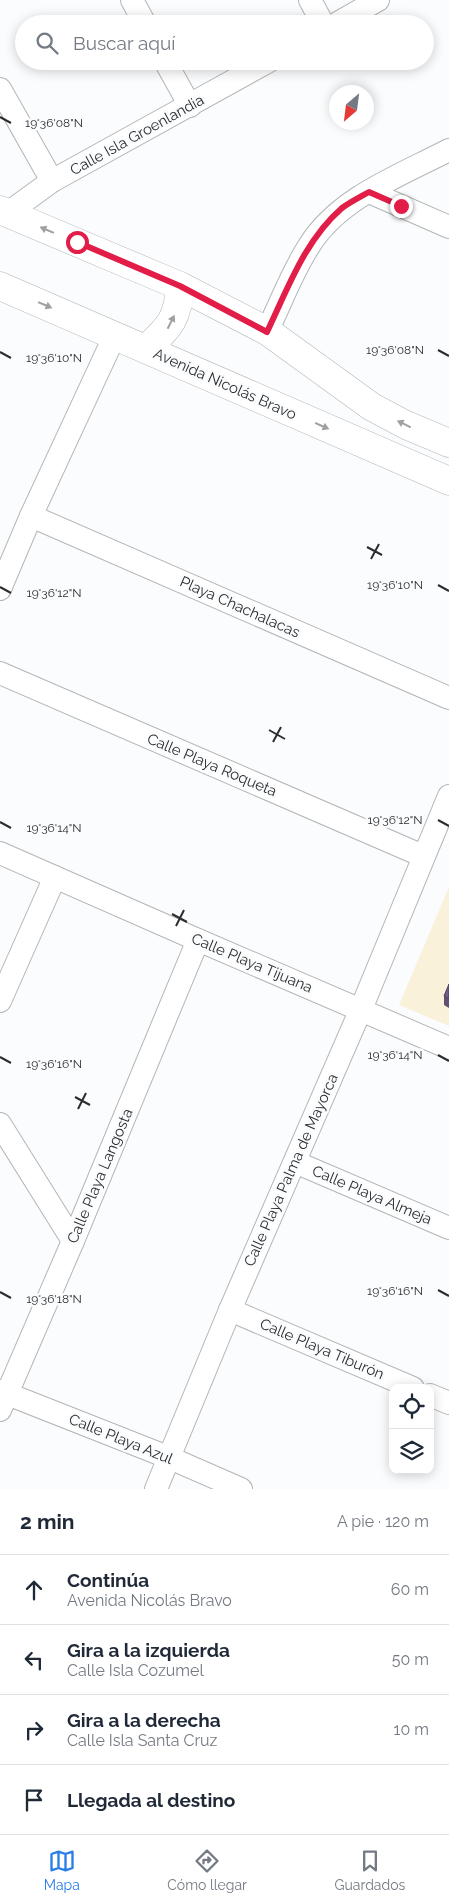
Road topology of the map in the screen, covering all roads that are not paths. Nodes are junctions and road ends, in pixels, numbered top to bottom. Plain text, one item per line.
1 (132, 0) edge
2 (310, 0) edge
3 (378, 0) edge
4 (140, 15) edge
5 (318, 15) edge
6 (352, 15) edge
7 (171, 70) edge
8 (253, 70) edge
9 (0, 89) edge
10 (190, 106) junction
11 (449, 150) edge
12 (52, 181) junction
13 (369, 192) junction
14 (4, 212) edge
15 (449, 227) edge
16 (0, 286) edge
17 (180, 286) junction
18 (267, 332) junction
19 (115, 335) junction
20 (146, 349) junction
21 (449, 443) edge
22 (449, 481) edge
23 (31, 516) junction
24 (0, 589) edge
25 (0, 673) edge
26 (449, 698) edge
27 (449, 796) edge
28 (0, 853) edge
29 (423, 856) junction
30 (55, 877) junction
31 (198, 940) junction
32 (0, 1001) edge
33 (362, 1009) junction
34 (449, 1048) edge
35 (0, 1124) edge
36 (295, 1162) junction
37 (449, 1228) edge
38 (73, 1241) junction
39 (230, 1310) junction
40 (404, 1384) edge
41 (434, 1397) edge
42 (2, 1398) edge
43 (449, 1403) edge
44 (170, 1458) junction
45 (156, 1489) edge
46 (241, 1489) edge

1 - 4 street
2 - 5 street
3 - 6 street
7 - 10 street
8 - 10 street, Calle Isla Groenlandia
9 - 12 street
10 - 12 street, Calle Isla Groenlandia
11 - 13 street
12 - 14 street, Calle Isla Groenlandia
13 - 15 street
13 - 18 street
17 -> 14 street
16 -> 19 street, Avenida Nicolás Bravo
17 - 18 street
20 -> 17 street
21 -> 18 street
19 - 20 street, Avenida Nicolás Bravo
19 - 23 street
20 -> 22 street, Avenida Nicolás Bravo
23 - 24 street
23 - 26 street, Playa Chachalacas
25 - 29 street, Calle Playa Roqueta
27 - 29 street, Calle Playa Palma de Mayorca
28 - 30 street, Calle Playa Tijuana
29 - 33 street, Calle Playa Palma de Mayorca
30 - 31 street, Calle Playa Tijuana
30 - 32 street
31 - 33 street, Calle Playa Tijuana
31 - 38 street, Calle Playa Langosta
33 - 34 street, Calle Playa Tijuana
33 - 36 street, Calle Playa Palma de Mayorca
35 - 38 street
36 - 37 street, Calle Playa Almeja
36 - 39 street, Calle Playa Palma de Mayorca
38 - 42 street, Calle Playa Langosta
39 - 40 street, Calle Playa Tiburón
39 - 44 street, Calle Playa Palma de Mayorca
41 - 43 street
42 - 44 street, Calle Playa Azul
44 - 45 street, Calle Playa Palma de Mayorca
44 - 46 street, Calle Playa Azul

